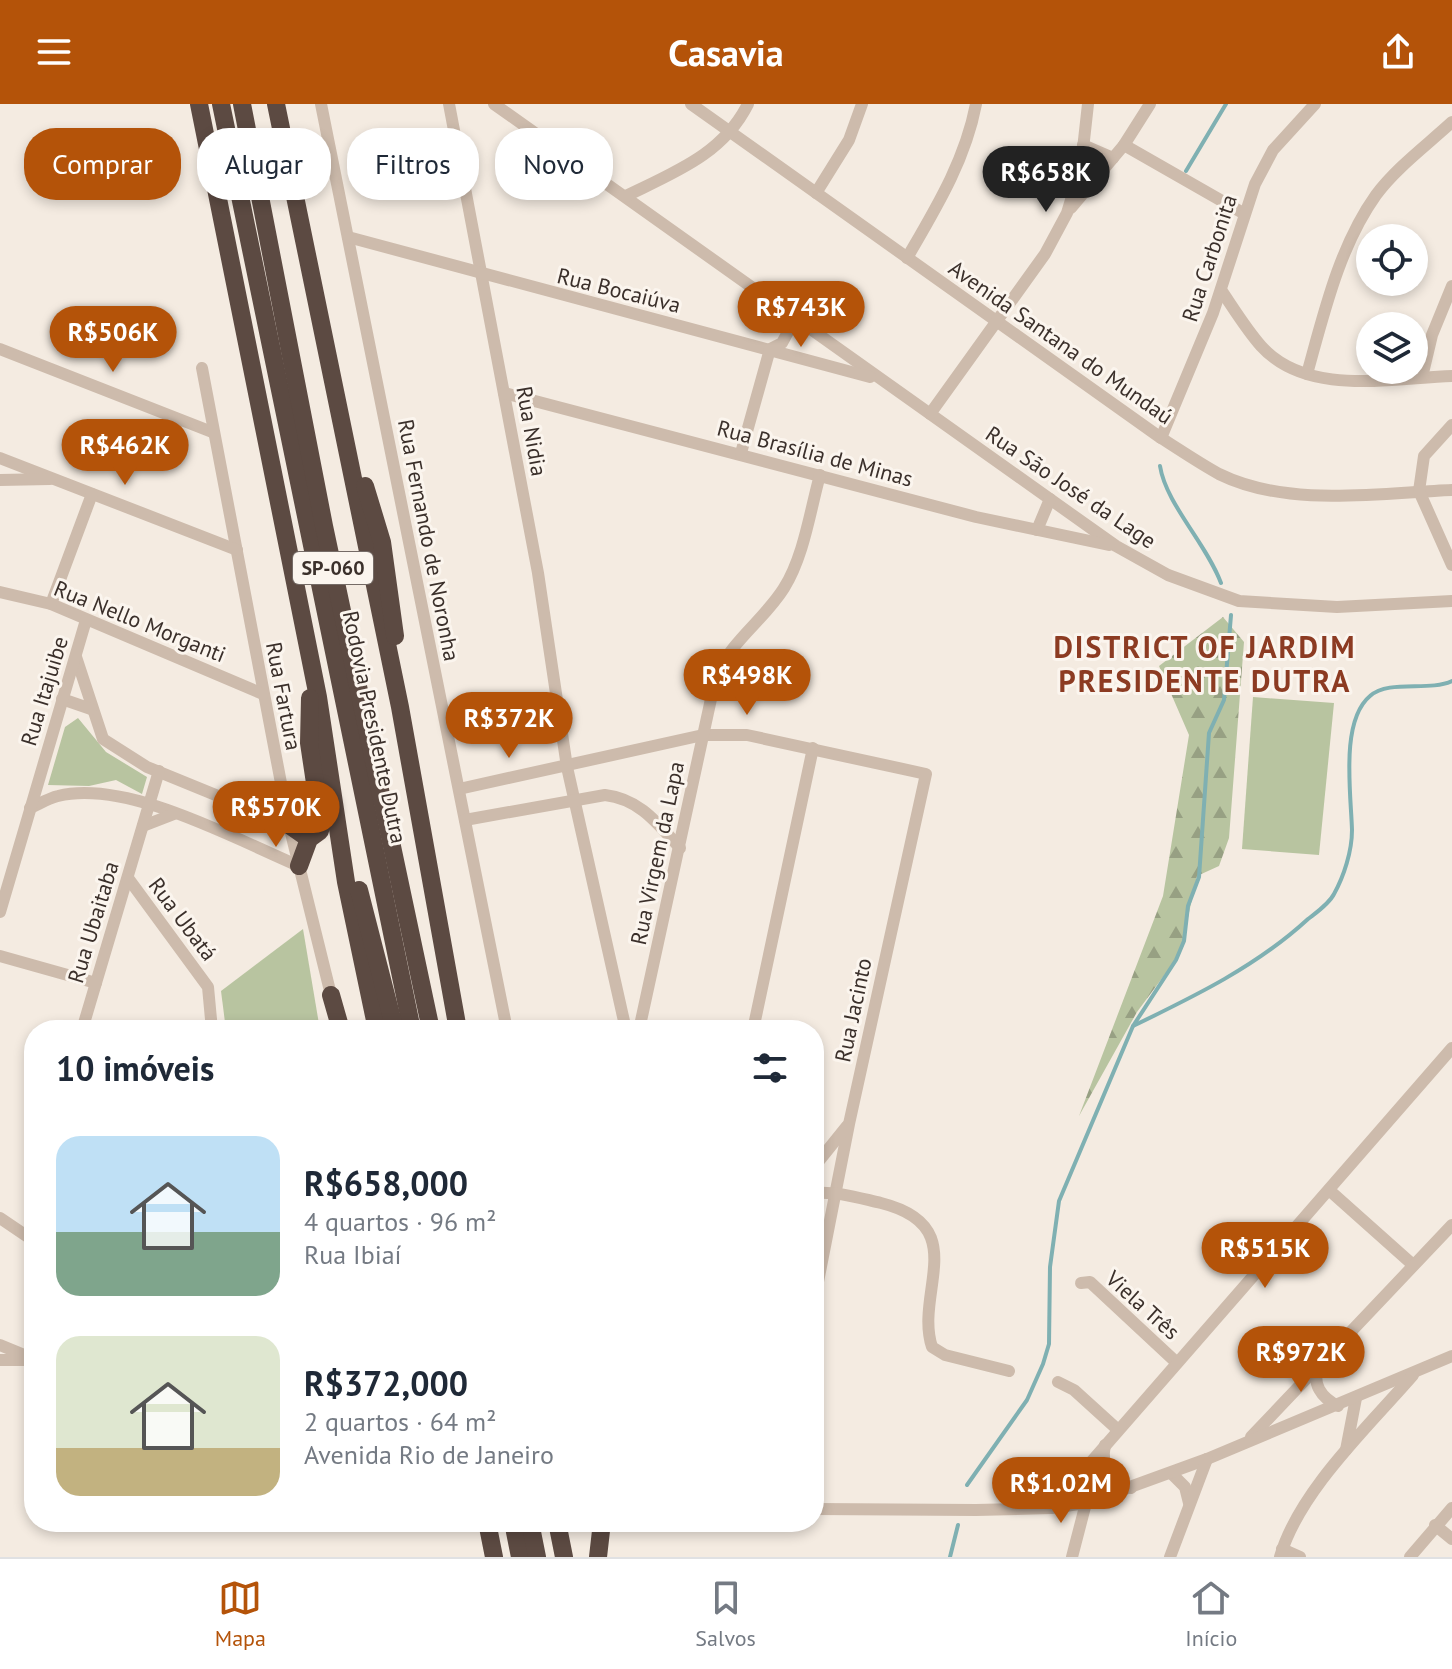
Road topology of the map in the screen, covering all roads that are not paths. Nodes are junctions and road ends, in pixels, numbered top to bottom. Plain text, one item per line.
1 (199, 104) edge
2 (221, 104) edge
3 (242, 104) edge
4 (276, 104) edge
5 (321, 104) edge
6 (449, 104) edge
7 (494, 104) edge
8 (691, 104) edge
9 (748, 104) edge
10 (862, 104) edge
11 (976, 104) edge
12 (1088, 104) edge
13 (1150, 104) edge
14 (1315, 104) edge
15 (1452, 122) edge
16 (731, 134) junction
17 (746, 145) junction
18 (1083, 145) junction
19 (1124, 145) junction
20 (705, 155) junction
21 (1113, 158) junction
22 (816, 193) junction
23 (626, 196) junction
24 (1067, 213) junction
25 (1243, 213) junction
26 (348, 237) junction
27 (907, 258) junction
28 (484, 276) junction
29 (1452, 286) edge
30 (1221, 290) junction
31 (796, 317) junction
32 (996, 321) junction
33 (0, 349) edge
34 (770, 349) junction
35 (1428, 352) edge
36 (202, 368) dead end
37 (1307, 374) junction
38 (1452, 376) edge
39 (1428, 377) edge
40 (881, 380) junction
41 (1356, 381) edge
42 (504, 393) junction
43 (930, 414) junction
44 (1452, 425) edge
45 (212, 432) junction
46 (1161, 438) junction
47 (741, 453) junction
48 (0, 458) edge
49 (820, 475) junction
50 (57, 479) junction
51 (0, 480) edge
52 (1452, 490) edge
53 (1419, 491) junction
54 (92, 494) junction
55 (1050, 499) junction
56 (1037, 530) junction
57 (1116, 546) junction
58 (237, 550) junction
59 (1452, 565) edge
60 (0, 592) edge
61 (1452, 601) edge
62 (51, 604) junction
63 (86, 620) junction
64 (75, 656) junction
65 (310, 660) junction
66 (263, 694) junction
67 (62, 699) junction
68 (91, 709) junction
69 (703, 735) junction
70 (813, 748) junction
71 (567, 767) junction
72 (159, 771) junction
73 (459, 789) junction
74 (575, 801) junction
75 (149, 804) junction
76 (30, 808) junction
77 (174, 814) junction
78 (465, 820) junction
79 (289, 825) junction
80 (143, 826) junction
81 (309, 839) junction
82 (340, 843) junction
83 (680, 848) junction
84 (299, 866) junction
85 (128, 878) junction
86 (0, 912) edge
87 (0, 956) edge
88 (96, 983) junction
89 (331, 995) joint
90 (85, 1020) edge
91 (211, 1020) edge
92 (337, 1020) edge
93 (375, 1020) edge
94 (392, 1020) edge
95 (410, 1020) edge
96 (429, 1020) edge
97 (456, 1020) edge
98 (505, 1020) edge
99 (624, 1020) edge
100 (641, 1020) edge
101 (755, 1020) edge
102 (1452, 1048) edge
103 (849, 1124) junction
104 (824, 1155) edge
105 (1329, 1190) junction
106 (824, 1193) edge
107 (836, 1193) junction
108 (0, 1218) edge
109 (1451, 1224) edge
110 (24, 1234) edge
111 (824, 1252) edge
112 (1412, 1264) junction
113 (1081, 1283) dead end
114 (0, 1345) edge
115 (24, 1356) edge
116 (1452, 1356) edge
117 (0, 1360) edge
118 (24, 1360) edge
119 (1177, 1363) junction
120 (1321, 1363) junction
121 (1009, 1371) dead end
122 (1415, 1372) junction
123 (1058, 1382) dead end
124 (1356, 1398) junction
125 (1338, 1406) junction
126 (1117, 1429) junction
127 (1249, 1440) junction
128 (1105, 1442) junction
129 (1345, 1453) junction
130 (1207, 1459) junction
131 (1171, 1473) junction
132 (1131, 1488) junction
133 (1086, 1503) junction
134 (1051, 1508) junction
135 (1452, 1508) edge
136 (824, 1509) edge
137 (1188, 1510) junction
138 (1435, 1525) junction
139 (489, 1532) edge
140 (515, 1532) edge
141 (532, 1532) edge
142 (559, 1532) edge
143 (601, 1532) edge
144 (1452, 1539) edge
145 (1281, 1553) edge
146 (494, 1557) edge
147 (520, 1557) edge
148 (537, 1557) edge
149 (564, 1557) edge
150 (598, 1557) edge
151 (1072, 1557) edge
152 (1170, 1557) edge
153 (1300, 1557) edge
154 (1410, 1557) edge

1 - 65 highway
2 - 95 highway, Rodovia Presidente Dutra / SP-060
3 - 96 highway, Rodovia Presidente Dutra / SP-060
4 - 97 highway, Rodovia Presidente Dutra
5 - 26 street, Rua Fernando de Noronha
6 - 28 street, Rua Nidia
7 - 23 street, Rua São José da Lage
8 - 16 street, Avenida Santana do Mundaú
9 - 16 street
10 - 22 street
11 - 27 street
12 - 18 street
13 - 19 street
14 - 25 street, Rua Carbonita
15 - 37 street
16 - 17 street, Avenida Santana do Mundaú
16 - 20 street
17 - 20 street
17 - 22 street, Avenida Santana do Mundaú
18 - 21 street
18 - 24 street
19 - 21 street
19 - 25 street
20 - 23 street
21 - 24 street
22 - 27 street, Avenida Santana do Mundaú
23 - 31 street, Rua São José da Lage
24 - 32 street
25 - 30 street, Rua Carbonita
26 - 28 street, Rua Bocaiúva
26 - 73 street, Rua Fernando de Noronha
27 - 32 street, Avenida Santana do Mundaú
28 - 34 street, Rua Bocaiúva
28 - 42 street, Rua Nidia
29 - 35 street
30 - 37 street
30 - 46 street, Rua Carbonita
31 - 34 street
31 - 40 street, Rua São José da Lage
32 - 43 street
32 - 46 street, Avenida Santana do Mundaú
33 - 45 street
34 - 40 street, Rua Bocaiúva
34 - 47 street
36 - 45 street, Rua Fartura
37 - 41 street
38 - 39 street
40 - 43 street, Rua São José da Lage
42 - 47 street, Rua Brasília de Minas
42 - 71 street, Rua Nidia
43 - 55 street, Rua São José da Lage
44 - 53 street
45 - 58 street, Rua Fartura
46 - 53 street, Avenida Santana do Mundaú
47 - 49 street, Rua Brasília de Minas
48 - 50 street
49 - 56 street, Rua Brasília de Minas
49 - 69 street, Rua Virgem da Lapa
50 - 51 street
50 - 54 street
52 - 53 street, Avenida Santana do Mundaú
53 - 59 street
54 - 58 street
54 - 62 street
55 - 56 street
55 - 57 street, Rua São José da Lage
56 - 57 street, Rua Brasília de Minas
57 - 61 street, Rua São José da Lage
58 - 66 street, Rua Fartura
60 - 62 street, Rua Nello Morganti
62 - 63 street, Rua Nello Morganti
63 - 64 street, Rua Itajuibe
63 - 66 street, Rua Nello Morganti
64 - 67 street, Rua Itajuibe
64 - 68 street
65 - 81 highway
65 - 82 highway
66 - 79 street, Rua Fartura
67 - 68 street
67 - 76 street, Rua Itajuibe
68 - 72 street
69 - 70 street
69 - 71 street
69 - 83 street, Rua Virgem da Lapa
70 - 101 street
70 - 103 street, Rua Jacinto
71 - 73 street
71 - 74 street, Rua Nidia
72 - 75 street, Rua Ubaitaba
72 - 79 street
73 - 78 street, Rua Fernando de Noronha
74 - 78 street
74 - 83 street
74 - 99 street, Rua Nidia
75 - 76 street
75 - 77 street
75 - 80 street, Rua Ubaitaba
76 - 86 street, Rua Itajuibe
77 - 80 street
77 - 84 street
78 - 98 street, Rua Fernando de Noronha
79 - 81 highway
79 - 84 street, Rua Fartura
80 - 85 street, Rua Ubaitaba
81 - 84 highway
82 - 93 highway
82 - 94 highway
83 - 100 street, Rua Virgem da Lapa
84 - 89 street, Rua Fartura
85 - 88 street, Rua Ubaitaba
85 - 91 street, Rua Ubatá
87 - 88 street
88 - 90 street, Rua Ubaitaba
89 - 92 highway
102 - 105 street
103 - 104 street
103 - 107 street, Rua Jacinto
105 - 112 street
105 - 119 street
106 - 107 street
107 - 111 street, Rua Jacinto
107 - 121 street
108 - 110 street
109 - 112 street
112 - 120 street
113 - 119 street, Viela Três
114 - 115 street
116 - 122 street
117 - 118 street
119 - 126 street
120 - 125 street
120 - 127 street
122 - 124 street
122 - 129 street
123 - 126 street
124 - 125 street
124 - 129 street
125 - 127 street
126 - 128 street
127 - 130 street
128 - 132 street
128 - 134 street
129 - 145 street
130 - 131 street
130 - 137 street
131 - 132 street
131 - 137 street
132 - 133 street
133 - 134 street
133 - 151 street
134 - 136 street
135 - 138 street
137 - 152 street
138 - 144 street
138 - 154 street
139 - 146 highway
140 - 147 highway
141 - 148 highway
142 - 149 highway
143 - 150 highway
145 - 153 street

